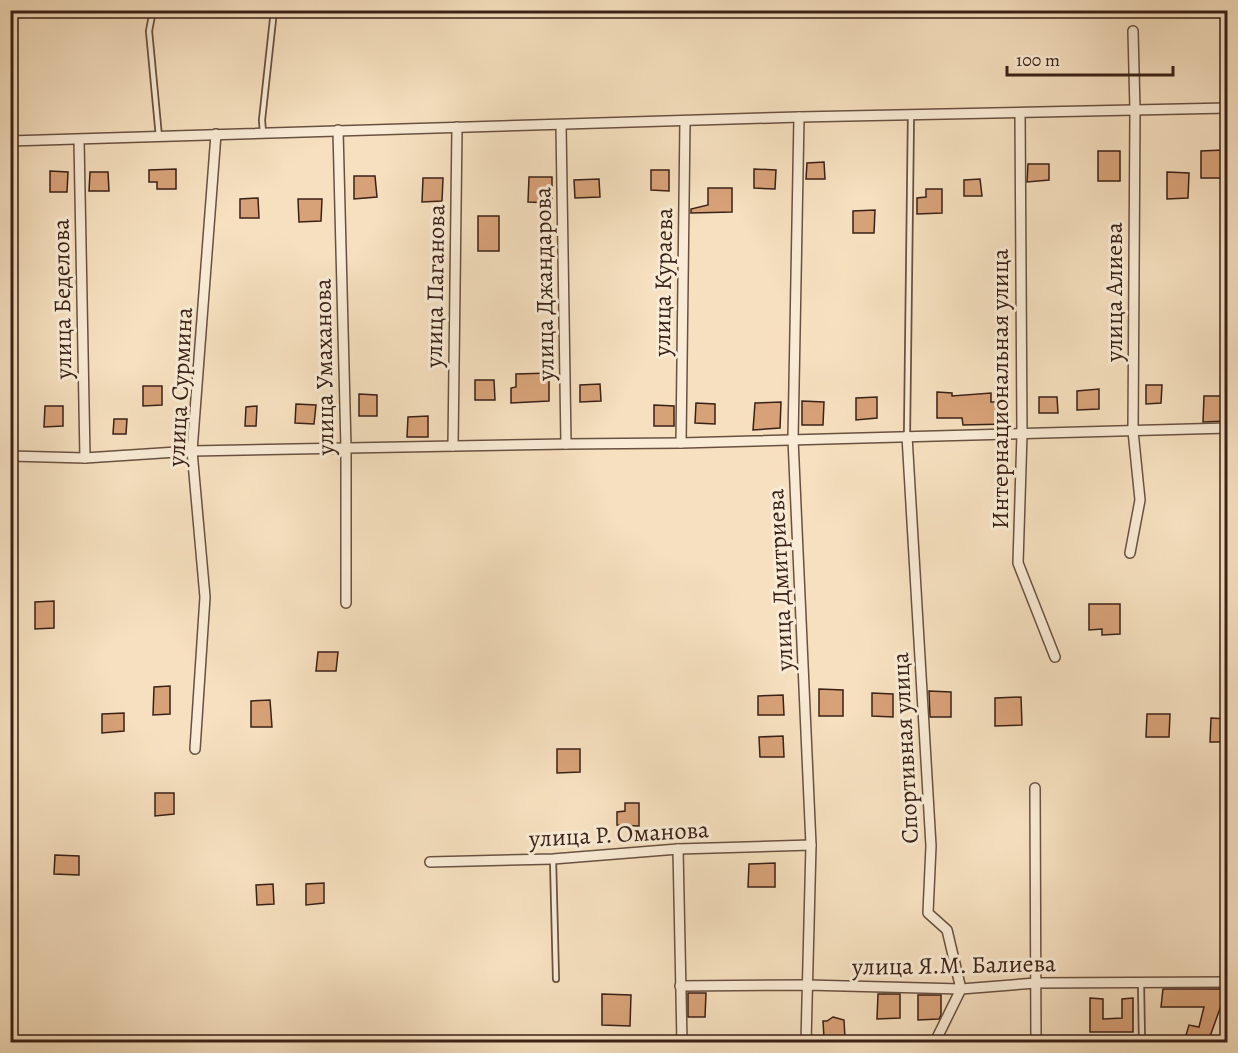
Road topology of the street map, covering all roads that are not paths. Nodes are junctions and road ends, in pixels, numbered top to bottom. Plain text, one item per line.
1 (153, 10) edge
2 (274, 10) edge
3 (1133, 31) dead end
4 (1227, 108) edge
5 (1135, 110) junction
6 (1020, 113) junction
7 (911, 114) junction
8 (800, 117) junction
9 (685, 121) junction
10 (561, 124) junction
11 (457, 127) junction
12 (338, 130) junction
13 (263, 133) junction
14 (216, 134) junction
15 (159, 137) junction
16 (79, 140) junction
17 (10, 141) edge
18 (1227, 428) edge
19 (1133, 431) junction
20 (1022, 434) junction
21 (907, 436) junction
22 (793, 439) junction
23 (681, 443) junction
24 (566, 444) junction
25 (453, 446) junction
26 (346, 448) junction
27 (192, 451) junction
28 (10, 456) edge
29 (85, 458) junction
30 (1130, 553) dead end
31 (346, 603) dead end
32 (1055, 657) dead end
33 (195, 749) dead end
34 (1035, 788) dead end
35 (811, 845) junction
36 (678, 849) junction
37 (553, 859) junction
38 (430, 862) dead end
39 (556, 979) dead end
40 (1227, 982) edge
41 (1036, 983) junction
42 (1141, 984) junction
43 (807, 985) junction
44 (680, 986) junction
45 (961, 989) junction
46 (1227, 1031) edge
47 (682, 1042) edge
48 (806, 1042) edge
49 (935, 1042) edge
50 (1036, 1042) edge
51 (1142, 1042) edge
52 (1224, 1042) edge

1 - 15 lane
2 - 13 lane
3 - 5 street, улица Алиева
4 - 5 street
5 - 6 street
5 - 19 street, улица Алиева
6 - 7 street
6 - 20 street, Интернациональная улица
7 - 8 street
7 - 21 lane
8 - 9 street
8 - 22 street, улица Дмитриева
9 - 10 street
9 - 23 street, улица Кураева
10 - 11 street
10 - 24 street, улица Джандарова
11 - 12 street
11 - 25 street, улица Паганова
12 - 13 street
12 - 26 street, улица Умаханова
13 - 14 street
14 - 15 street
14 - 27 street, улица Сурмина
15 - 16 street
16 - 17 street
16 - 29 street, улица Беделова
18 - 19 street
19 - 20 street
19 - 30 street, улица Алиева
20 - 21 street
20 - 32 street, Интернациональная улица
21 - 22 street
21 - 45 street, Спортивная улица
22 - 23 street
22 - 35 street, улица Дмитриева
23 - 24 street
24 - 25 street
25 - 26 street
26 - 27 street
26 - 31 street, улица Умаханова
27 - 29 street
27 - 33 street, улица Сурмина
28 - 29 street
34 - 41 street
35 - 36 street, улица Р. Оманова
35 - 43 street, улица Дмитриева
36 - 37 street, улица Р. Оманова
36 - 44 street
37 - 38 street, улица Р. Оманова
37 - 39 lane
40 - 42 street, улица Я.М. Балиева
41 - 42 street, улица Я.М. Балиева
41 - 45 street, улица Я.М. Балиева
41 - 50 street
42 - 51 lane
43 - 44 street, улица Я.М. Балиева
43 - 45 street, улица Я.М. Балиева
43 - 48 street, улица Дмитриева
44 - 47 street
45 - 49 street
46 - 52 street

